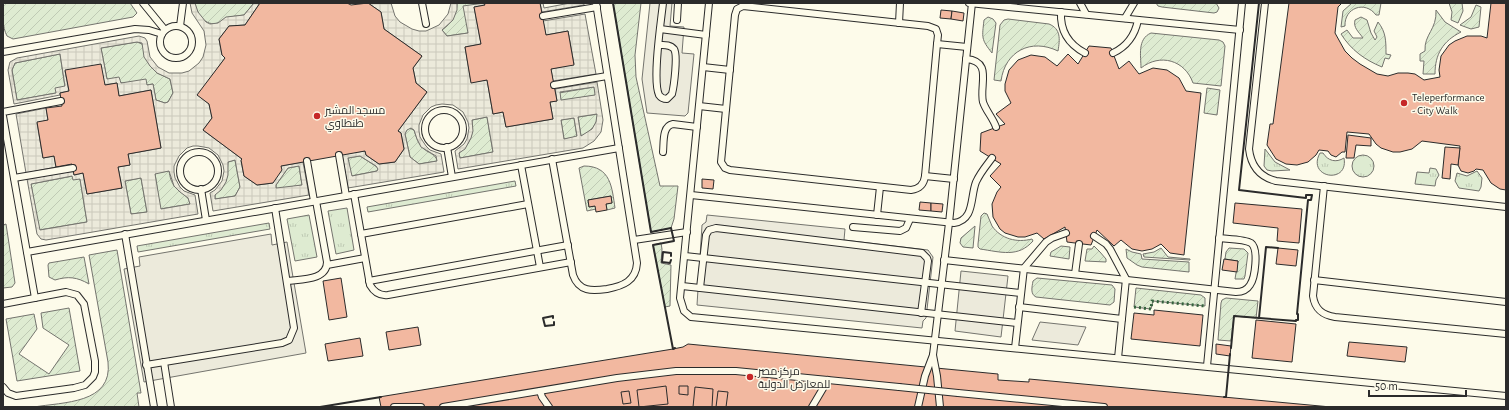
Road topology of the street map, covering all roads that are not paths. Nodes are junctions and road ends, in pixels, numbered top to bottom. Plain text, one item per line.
1 (143, 3) edge
2 (183, 3) edge
3 (422, 3) edge
4 (662, 3) edge
5 (678, 3) edge
6 (709, 3) edge
7 (900, 3) edge
8 (971, 3) edge
9 (1080, 3) edge
10 (1134, 3) edge
11 (1242, 3) edge
12 (1265, 3) edge
13 (596, 5) edge
14 (1061, 12) junction
15 (1086, 14) junction
16 (542, 16) dead end
17 (1126, 18) junction
18 (677, 20) dead end
19 (1138, 20) junction
20 (898, 23) junction
21 (426, 24) dead end
22 (180, 26) junction
23 (660, 29) junction
24 (1240, 30) junction
25 (163, 32) junction
26 (706, 34) junction
27 (937, 44) junction
28 (659, 45) junction
29 (967, 47) junction
30 (3, 52) edge
31 (1085, 53) dead end
32 (1113, 53) dead end
33 (966, 59) junction
34 (703, 67) junction
35 (730, 70) junction
36 (608, 76) junction
37 (554, 85) dead end
38 (61, 101) dead end
39 (699, 106) junction
40 (726, 109) junction
41 (3, 112) edge
42 (3, 116) edge
43 (697, 127) junction
44 (996, 127) dead end
45 (447, 147) junction
46 (619, 148) junction
47 (664, 152) dead end
48 (338, 155) dead end
49 (992, 158) dead end
50 (552, 159) junction
51 (307, 161) dead end
52 (521, 165) junction
53 (73, 168) dead end
54 (925, 176) junction
55 (452, 177) junction
56 (14, 178) junction
57 (954, 179) junction
58 (1324, 186) junction
59 (880, 187) junction
60 (201, 189) junction
61 (354, 194) junction
62 (691, 195) junction
63 (346, 196) junction
64 (315, 201) junction
65 (528, 204) junction
66 (1506, 207) edge
67 (275, 208) junction
68 (877, 215) junction
69 (910, 218) junction
70 (206, 220) junction
71 (949, 223) junction
72 (853, 227) dead end
73 (687, 232) junction
74 (1066, 233) dead end
75 (125, 234) junction
76 (361, 234) junction
77 (1094, 236) dead end
78 (1219, 238) junction
79 (634, 240) junction
80 (1079, 244) dead end
81 (568, 245) junction
82 (537, 251) junction
83 (26, 252) junction
84 (685, 256) junction
85 (365, 258) junction
86 (704, 258) junction
87 (944, 260) junction
88 (571, 262) junction
89 (327, 265) junction
90 (540, 267) junction
91 (1024, 268) junction
92 (1075, 274) junction
93 (1126, 279) junction
94 (1314, 280) junction
95 (287, 281) junction
96 (369, 281) junction
97 (925, 282) junction
98 (941, 284) junction
99 (682, 286) junction
100 (700, 288) junction
101 (1214, 289) junction
102 (1021, 293) junction
103 (34, 298) junction
104 (1506, 302) edge
105 (3, 304) edge
106 (1019, 307) junction
107 (921, 312) junction
108 (938, 314) junction
109 (1122, 319) junction
110 (1017, 323) junction
111 (1506, 334) edge
112 (934, 341) junction
113 (1015, 348) junction
114 (932, 355) junction
115 (1118, 358) junction
116 (164, 362) junction
117 (146, 365) junction
118 (1207, 366) junction
119 (828, 380) junction
120 (3, 387) edge
121 (540, 391) junction
122 (1506, 396) edge
123 (1058, 405) edge
124 (154, 407) edge
125 (171, 407) edge
126 (394, 407) edge
127 (421, 407) edge
128 (443, 407) edge
129 (549, 407) edge
130 (812, 407) edge
131 (918, 407) edge
132 (940, 407) edge
133 (1104, 407) edge

1 - 25 lane
2 - 22 lane
3 - 21 lane
4 - 23 lane
5 - 18 lane
6 - 26 lane
7 - 20 lane
8 - 14 lane
8 - 29 lane
9 - 15 lane
10 - 17 lane
11 - 24 lane
12 - 58 lane
13 - 16 lane
13 - 36 lane
14 - 15 lane
14 - 31 lane
15 - 17 lane
17 - 19 lane
19 - 24 lane
19 - 32 lane
20 - 27 lane
20 - 35 lane
22 - 25 lane
22 - 25 lane
23 - 26 lane
23 - 28 lane
24 - 78 lane
25 - 30 lane
26 - 34 lane
27 - 29 lane
27 - 54 lane
28 - 28 lane
29 - 33 lane
33 - 44 lane
33 - 57 lane
34 - 35 lane
34 - 39 lane
35 - 40 lane
36 - 37 lane
36 - 46 lane
38 - 41 lane
39 - 40 lane
39 - 43 lane
40 - 59 lane
42 - 56 lane
43 - 47 lane
43 - 62 lane
45 - 45 lane
45 - 55 lane
46 - 50 lane
46 - 79 lane
48 - 63 lane
49 - 71 lane
50 - 52 lane
50 - 81 lane
51 - 64 lane
52 - 55 lane
52 - 65 lane
53 - 56 lane
54 - 57 lane
54 - 59 lane
55 - 61 lane
56 - 83 lane
57 - 71 lane
58 - 66 lane
58 - 94 lane
59 - 68 lane
60 - 60 lane
60 - 70 lane
61 - 63 lane
61 - 76 lane
62 - 68 lane
62 - 73 lane
63 - 64 lane
64 - 67 lane
64 - 89 lane
65 - 76 lane
65 - 82 lane
67 - 70 lane
67 - 95 lane
68 - 69 lane
69 - 71 lane
69 - 72 lane
70 - 75 lane
71 - 87 lane
73 - 79 lane
73 - 84 lane
74 - 91 lane
75 - 83 lane
75 - 117 lane
76 - 85 lane
77 - 93 lane
78 - 101 lane
78 - 101 lane
79 - 88 lane
80 - 92 lane
81 - 82 lane
81 - 88 lane
82 - 90 lane
82 - 96 lane
83 - 103 lane
84 - 86 lane
84 - 99 lane
85 - 89 lane
85 - 96 lane
86 - 97 lane
86 - 97 lane
86 - 100 lane
87 - 91 lane
87 - 98 lane
88 - 90 lane
89 - 95 lane
90 - 96 lane
91 - 92 lane
91 - 102 lane
92 - 93 lane
93 - 101 lane
93 - 109 lane
94 - 104 lane
94 - 111 lane
95 - 116 lane
97 - 98 lane
97 - 107 lane
98 - 102 lane
98 - 108 lane
99 - 100 lane
99 - 112 lane
100 - 107 lane
101 - 118 lane
102 - 106 lane
103 - 105 lane
103 - 120 lane
106 - 109 lane
106 - 110 lane
107 - 108 lane
108 - 110 lane
108 - 112 lane
109 - 115 lane
110 - 113 lane
112 - 113 lane
112 - 114 lane
113 - 115 lane
114 - 131 lane
114 - 132 lane
115 - 118 lane
116 - 117 lane
116 - 125 lane
117 - 124 lane
118 - 122 lane
119 - 121 lane
119 - 123 lane, bridge
119 - 130 lane
121 - 128 lane
121 - 129 lane
123 - 133 lane
126 - 127 lane

